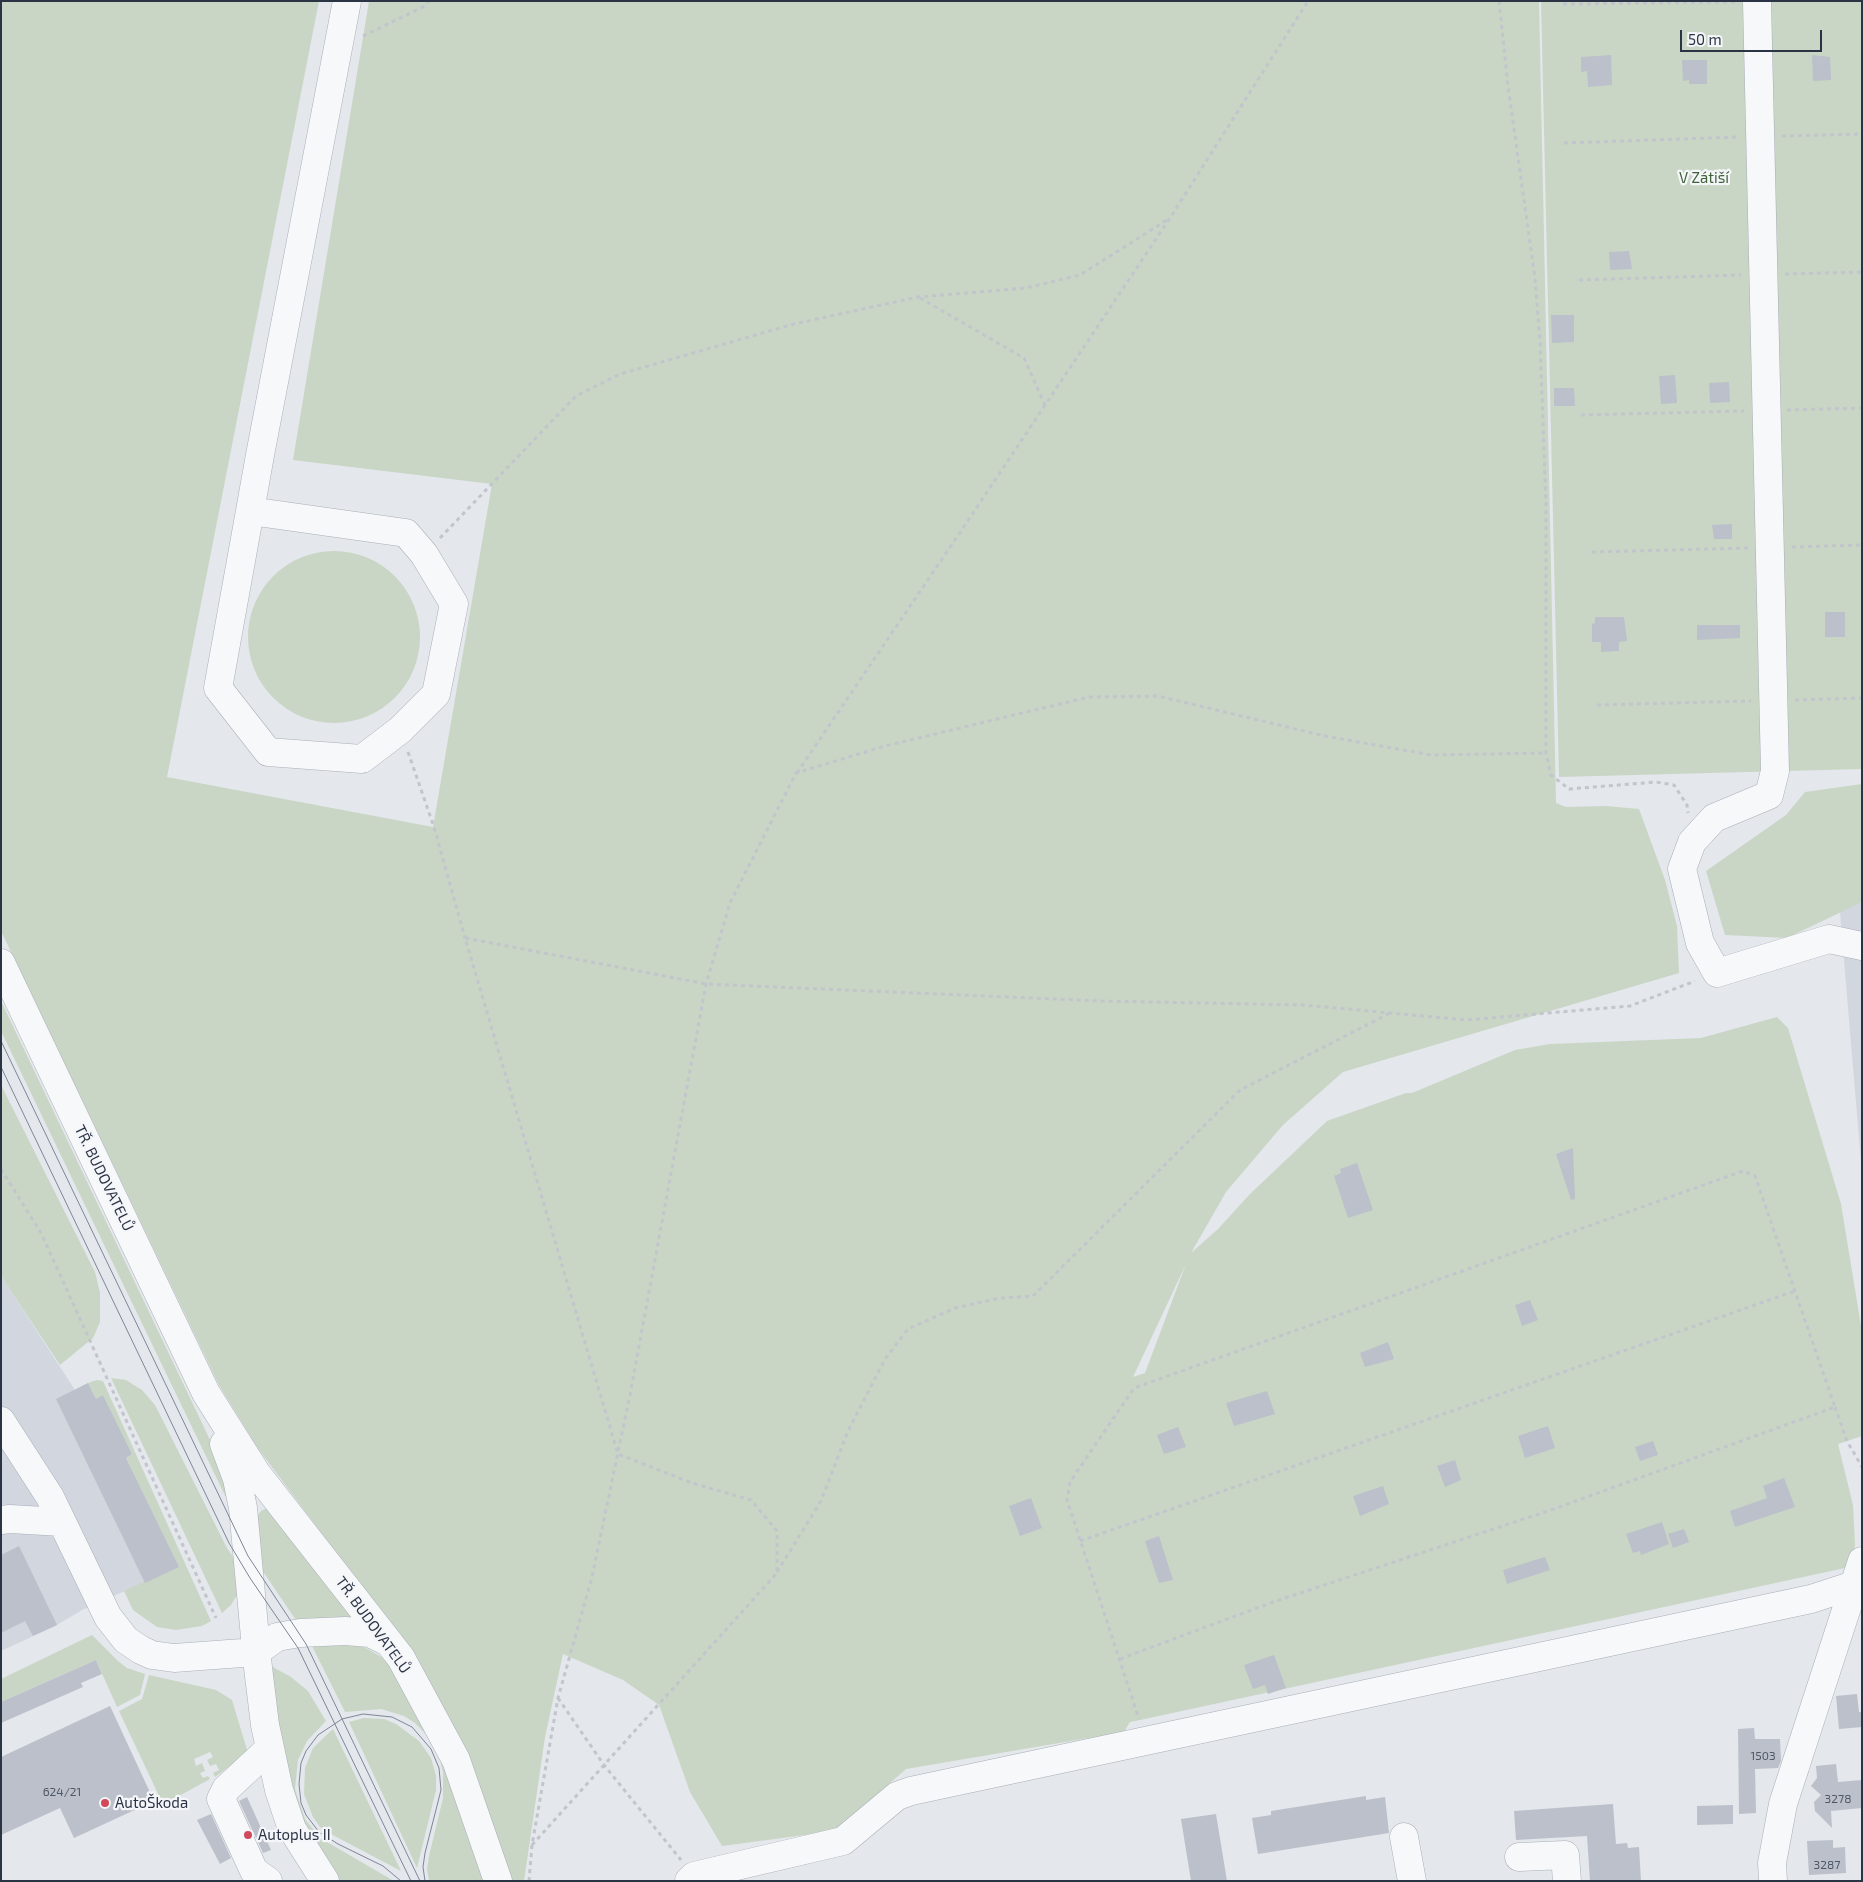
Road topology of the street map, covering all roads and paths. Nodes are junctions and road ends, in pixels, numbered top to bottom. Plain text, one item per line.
1 (347, 1) edge
2 (429, 1) edge
3 (1308, 1) edge
4 (1499, 1) edge
5 (1757, 1) edge
6 (1563, 4) dead end
7 (340, 36) junction
8 (1862, 134) edge
9 (1761, 136) junction
10 (1564, 144) dead end
11 (1170, 218) junction
12 (1862, 272) edge
13 (1764, 274) junction
14 (1579, 280) dead end
15 (918, 298) junction
16 (1045, 406) junction
17 (1862, 408) edge
18 (1766, 410) junction
19 (1581, 415) dead end
20 (250, 511) junction
21 (1862, 545) edge
22 (1769, 547) junction
23 (1592, 552) dead end
24 (424, 554) junction
25 (1862, 698) edge
26 (1773, 700) junction
27 (1596, 705) dead end
28 (400, 730) junction
29 (1546, 753) junction
30 (796, 773) junction
31 (1692, 842) junction
32 (465, 938) junction
33 (1862, 946) edge
34 (1, 963) edge
35 (1717, 973) junction
36 (706, 984) junction
37 (1391, 1013) junction
38 (1, 1169) edge
39 (1795, 1291) junction
40 (206, 1393) junction
41 (1835, 1407) junction
42 (1, 1421) edge
43 (1, 1433) edge
44 (1, 1454) edge
45 (618, 1454) junction
46 (1862, 1467) edge
47 (1, 1520) edge
48 (62, 1522) junction
49 (1080, 1541) junction
50 (777, 1573) junction
51 (1858, 1573) edge
52 (216, 1618) dead end
53 (388, 1642) junction
54 (256, 1652) junction
55 (1120, 1659) junction
56 (558, 1698) junction
57 (1140, 1720) dead end
58 (270, 1748) junction
59 (604, 1766) junction
60 (1404, 1837) dead end
61 (532, 1845) junction
62 (1519, 1857) dead end
63 (691, 1878) edge
64 (317, 1880) edge
65 (268, 1881) edge
66 (498, 1881) edge
67 (529, 1881) edge
68 (1412, 1881) edge
69 (1567, 1881) edge
70 (1773, 1881) edge

1 - 7 street
2 - 7 path
3 - 11 path
4 - 29 path
5 - 6 path
5 - 9 street
7 - 20 street
8 - 9 path
9 - 10 path
9 - 13 street
11 - 15 path
11 - 16 path
12 - 13 path
13 - 14 path
13 - 18 street
15 - 16 path
15 - 24 path
16 - 30 path
17 - 18 path
18 - 19 path
18 - 22 street
20 - 24 street
20 - 28 street
21 - 22 path
22 - 23 path
22 - 26 street
24 - 28 street
25 - 26 path
26 - 27 path
26 - 31 street
28 - 32 path
29 - 30 path
29 - 31 path
30 - 36 path
31 - 35 street
32 - 36 path
32 - 45 path
33 - 35 street
34 - 40 street, TŘ. BUDOVATELŮ
35 - 37 path
36 - 37 path
36 - 45 path
37 - 50 path
38 - 52 path
39 - 41 path
39 - 49 path
39 - 49 path
40 - 53 street, TŘ. BUDOVATELŮ
40 - 54 street, TŘ. BUDOVATELŮ
41 - 46 path
41 - 55 path
42 - 48 street
43 - 44 street
45 - 50 path
45 - 56 path
47 - 48 street
48 - 54 street
49 - 55 path
50 - 59 path
51 - 63 street
51 - 70 street
53 - 54 street
53 - 66 street, TŘ. BUDOVATELŮ
54 - 58 street, TŘ. BUDOVATELŮ
55 - 57 path
56 - 59 path
56 - 61 path
58 - 64 street, TŘ. BUDOVATELŮ
58 - 65 street
59 - 61 path
59 - 63 path
60 - 68 street
61 - 67 path
62 - 69 street

